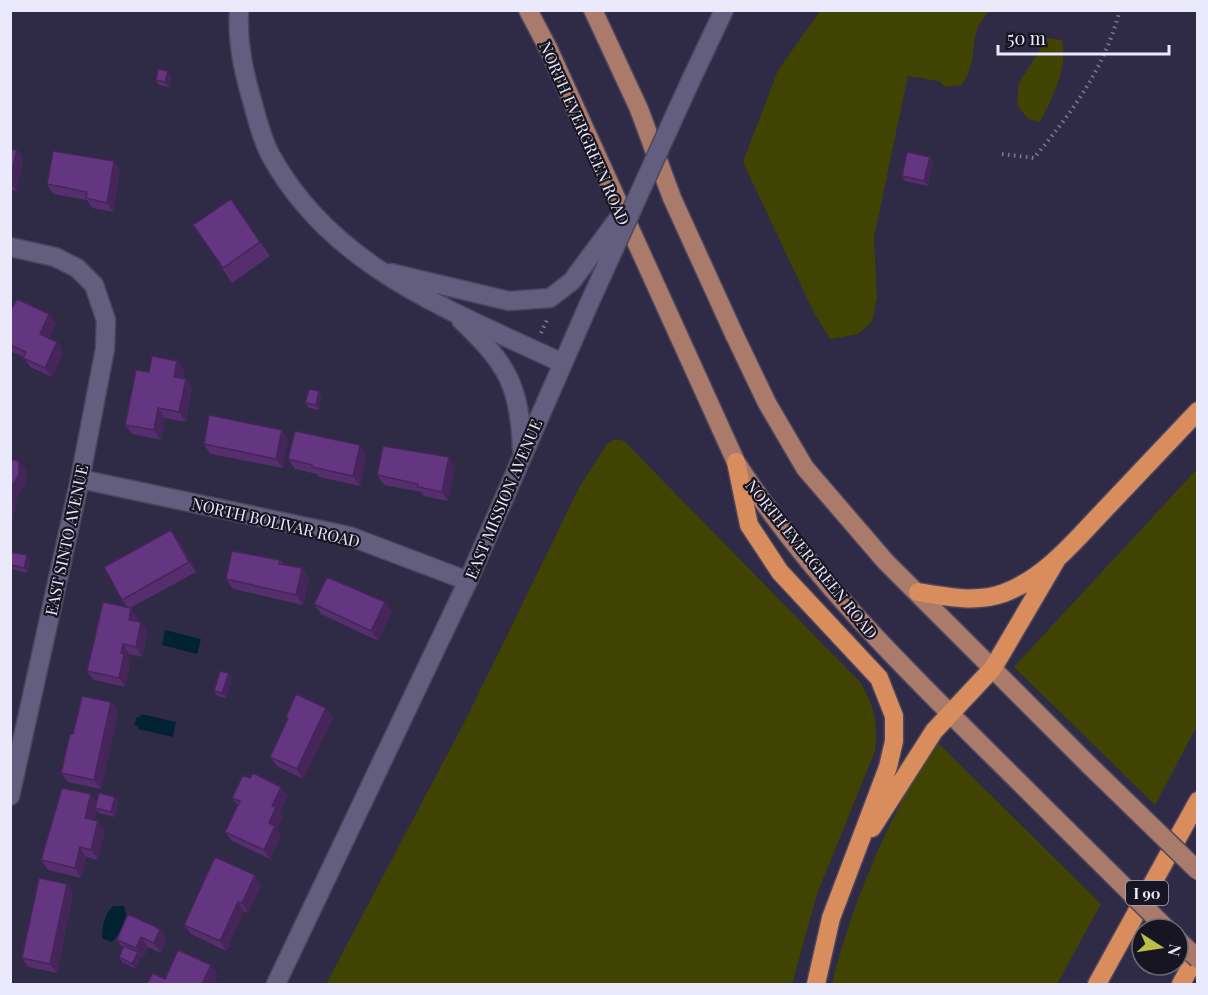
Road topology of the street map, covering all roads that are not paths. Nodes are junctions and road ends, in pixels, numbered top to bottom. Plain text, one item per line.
1 (239, 10) edge
2 (528, 10) edge
3 (593, 10) edge
4 (724, 10) edge
5 (641, 187) junction
6 (10, 247) edge
7 (374, 269) junction
8 (450, 310) junction
9 (562, 363) junction
10 (1197, 411) edge
11 (522, 454) junction
12 (736, 462) junction
13 (80, 479) junction
14 (1057, 559) junction
15 (468, 581) junction
16 (918, 592) junction
17 (993, 668) junction
18 (951, 713) junction
19 (10, 796) edge
20 (1197, 801) edge
21 (850, 865) junction
22 (1197, 871) edge
23 (1155, 917) edge
24 (1197, 953) edge
25 (276, 984) edge
26 (816, 984) edge
27 (1097, 984) edge
28 (1181, 984) edge

1 - 7 street
2 - 12 main road, NORTH EVERGREEN ROAD
3 - 16 main road
4 - 5 street, EAST MISSION AVENUE, bridge
5 - 7 street, bridge
5 - 9 street, EAST MISSION AVENUE, bridge
6 - 13 street, EAST SINTO AVENUE
7 - 8 street
8 - 9 street
8 - 11 street
9 - 11 street, EAST MISSION AVENUE
10 - 14 highway
11 - 15 street, EAST MISSION AVENUE
12 - 18 main road, NORTH EVERGREEN ROAD
12 - 21 highway
13 - 15 street, NORTH BOLIVAR ROAD
13 - 19 street, EAST SINTO AVENUE
14 - 16 highway
14 - 17 highway
15 - 25 street, EAST MISSION AVENUE
16 - 17 main road
17 - 18 highway
17 - 22 main road, bridge
18 - 21 highway
18 - 23 main road, NORTH EVERGREEN ROAD, bridge
20 - 27 highway, I 90
21 - 26 highway
24 - 28 highway

